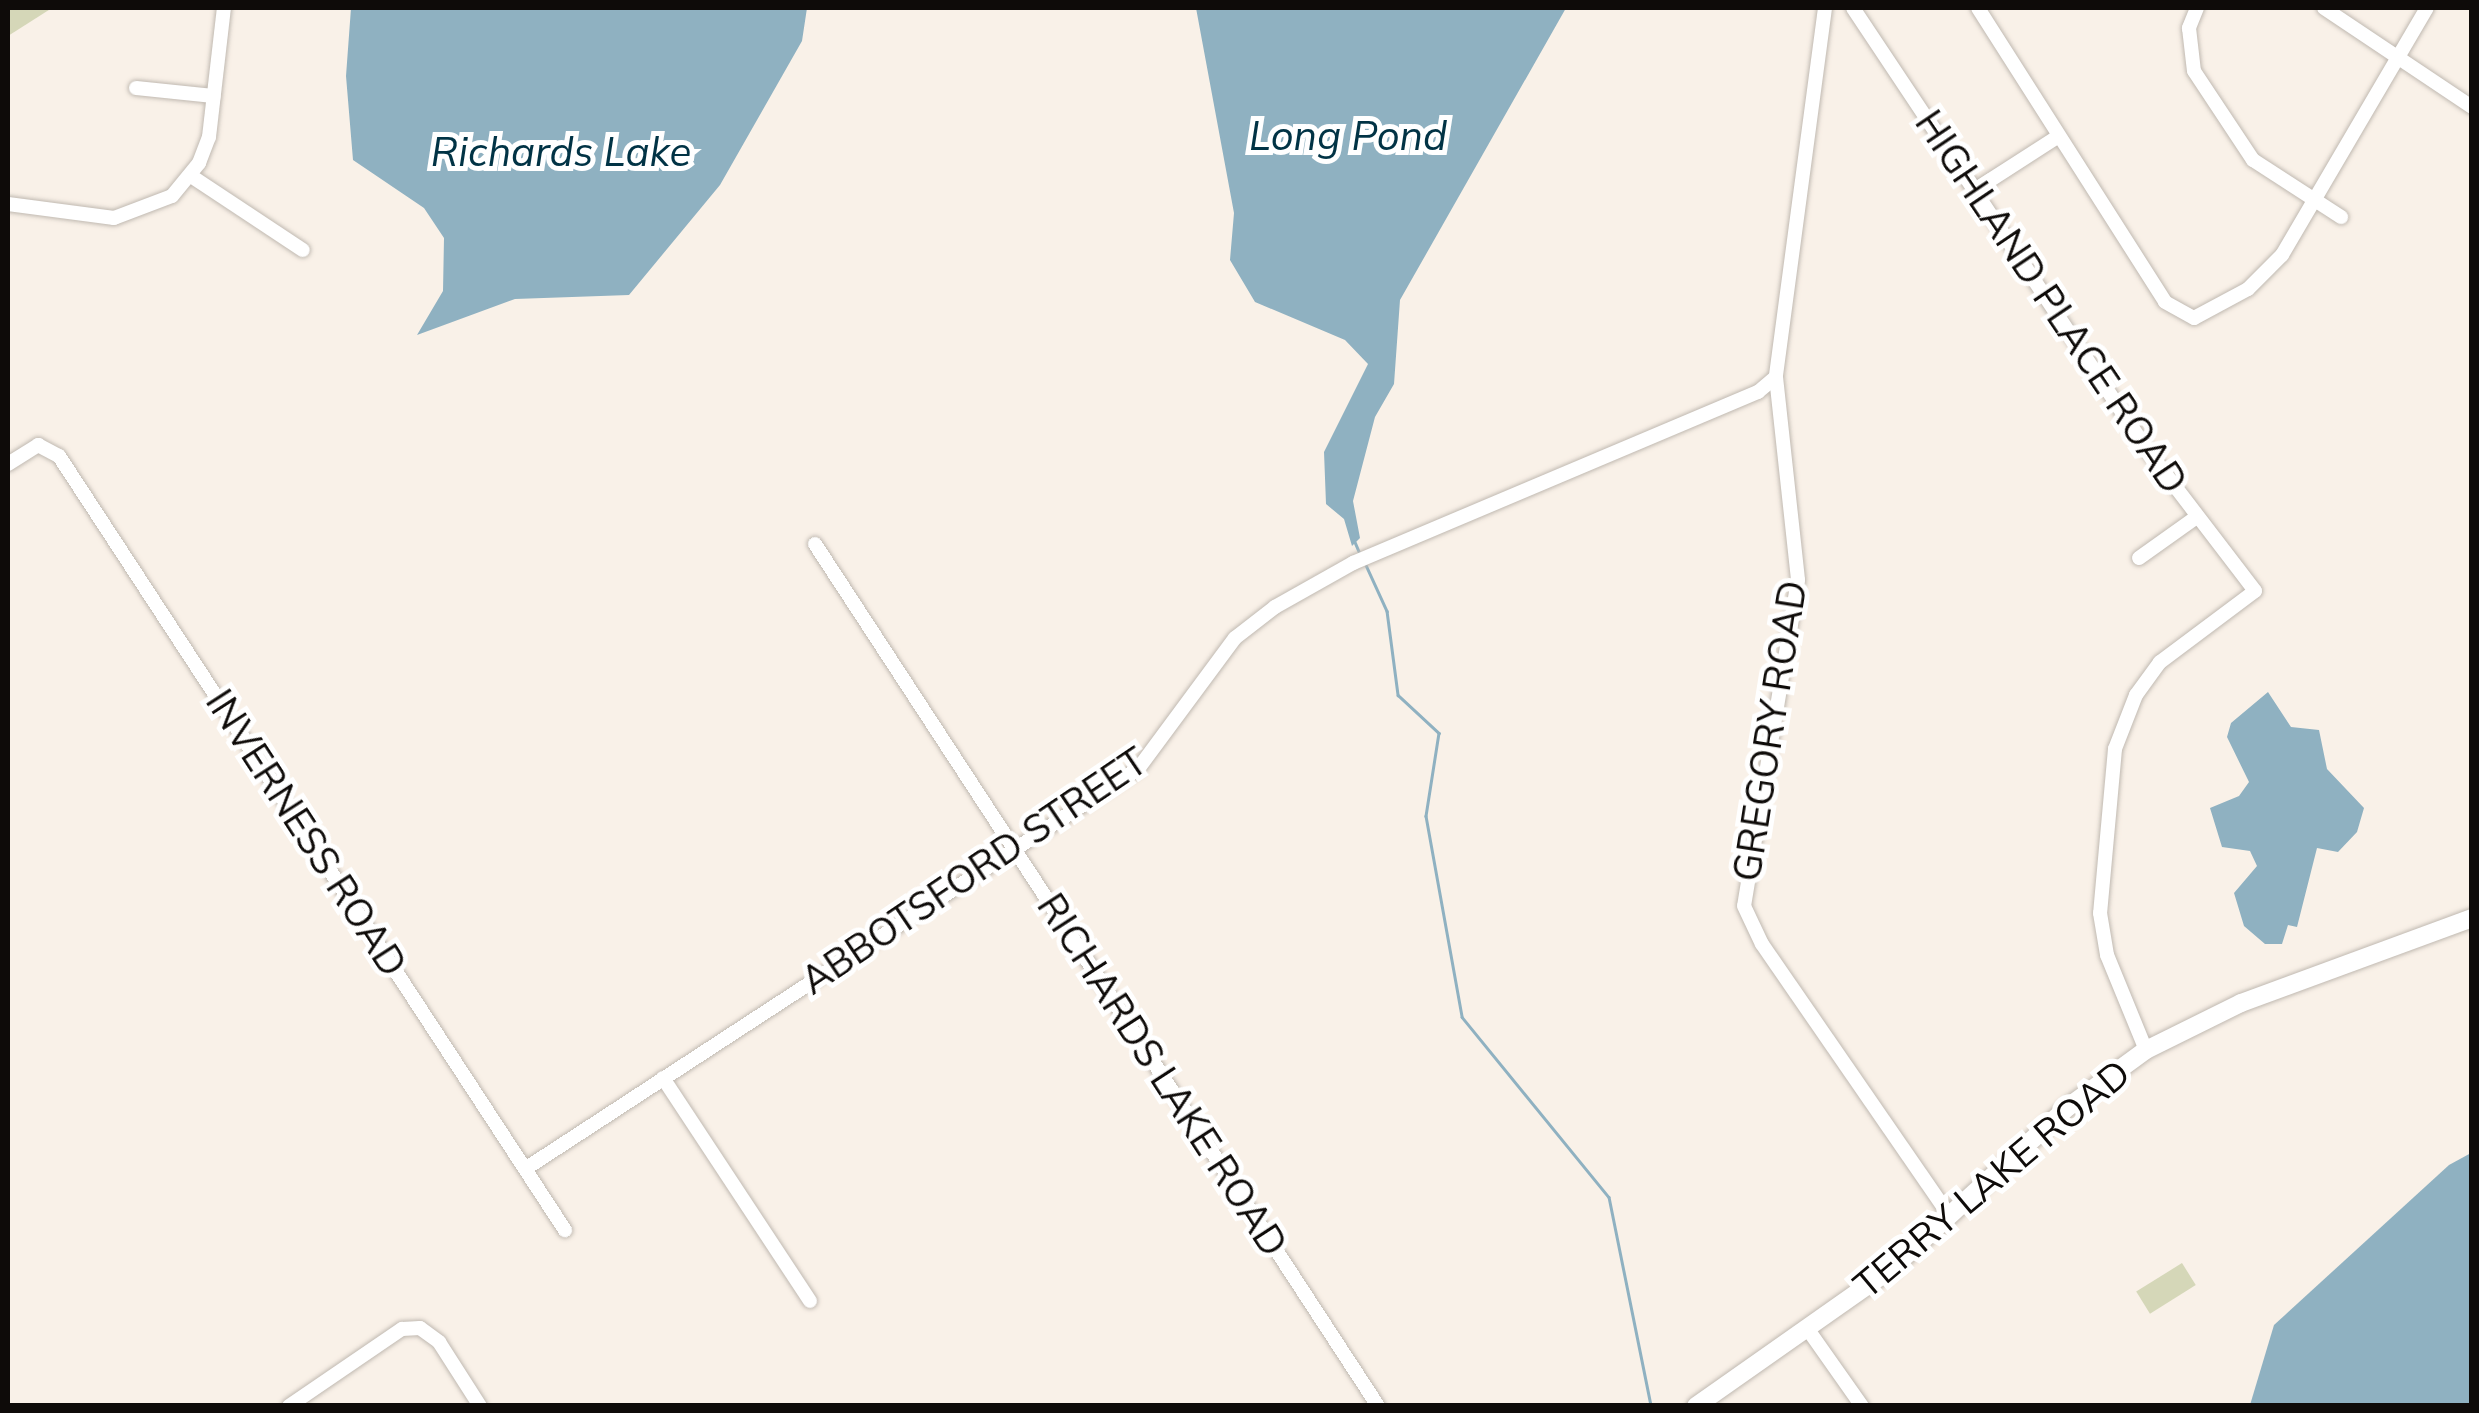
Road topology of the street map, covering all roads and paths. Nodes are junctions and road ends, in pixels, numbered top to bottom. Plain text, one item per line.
1 (224, 8) edge
2 (1825, 8) edge
3 (1854, 8) edge
4 (1978, 8) edge
5 (2197, 8) edge
6 (2324, 8) edge
7 (2427, 8) edge
8 (2399, 56) junction
9 (136, 88) dead end
10 (214, 96) junction
11 (2472, 106) edge
12 (2057, 137) junction
13 (191, 176) junction
14 (1978, 188) junction
15 (2316, 200) junction
16 (8, 204) edge
17 (2341, 216) dead end
18 (303, 250) dead end
19 (1776, 377) junction
20 (8, 464) edge
21 (2195, 518) junction
22 (815, 544) dead end
23 (2139, 558) dead end
24 (1014, 848) junction
25 (2472, 918) edge
26 (2146, 1050) junction
27 (663, 1078) junction
28 (525, 1169) junction
29 (1950, 1217) junction
30 (565, 1230) dead end
31 (810, 1301) dead end
32 (1809, 1331) junction
33 (289, 1406) edge
34 (480, 1406) edge
35 (1378, 1406) edge
36 (1696, 1406) edge
37 (1862, 1406) edge

1 - 10 street
2 - 19 street, GREGORY ROAD
3 - 14 street, HIGHLAND PLACE ROAD
4 - 12 street
5 - 15 street
6 - 8 street
7 - 8 street
8 - 11 street
8 - 15 street
9 - 10 street
10 - 13 street
12 - 14 street
12 - 15 street
13 - 16 street
13 - 18 street
14 - 21 street, HIGHLAND PLACE ROAD
15 - 17 street
19 - 24 street, ABBOTSFORD STREET
19 - 29 street, GREGORY ROAD
20 - 28 street, INVERNESS ROAD
21 - 23 street
21 - 26 street, HIGHLAND PLACE ROAD
22 - 24 street, RICHARDS LAKE ROAD
24 - 27 street, ABBOTSFORD STREET
24 - 35 street, RICHARDS LAKE ROAD
25 - 26 main road, TERRY LAKE ROAD
26 - 29 main road, TERRY LAKE ROAD
27 - 28 street, ABBOTSFORD STREET
27 - 31 street
28 - 30 street, INVERNESS ROAD
29 - 32 main road, TERRY LAKE ROAD
32 - 36 main road, TERRY LAKE ROAD
32 - 37 street
33 - 34 street

